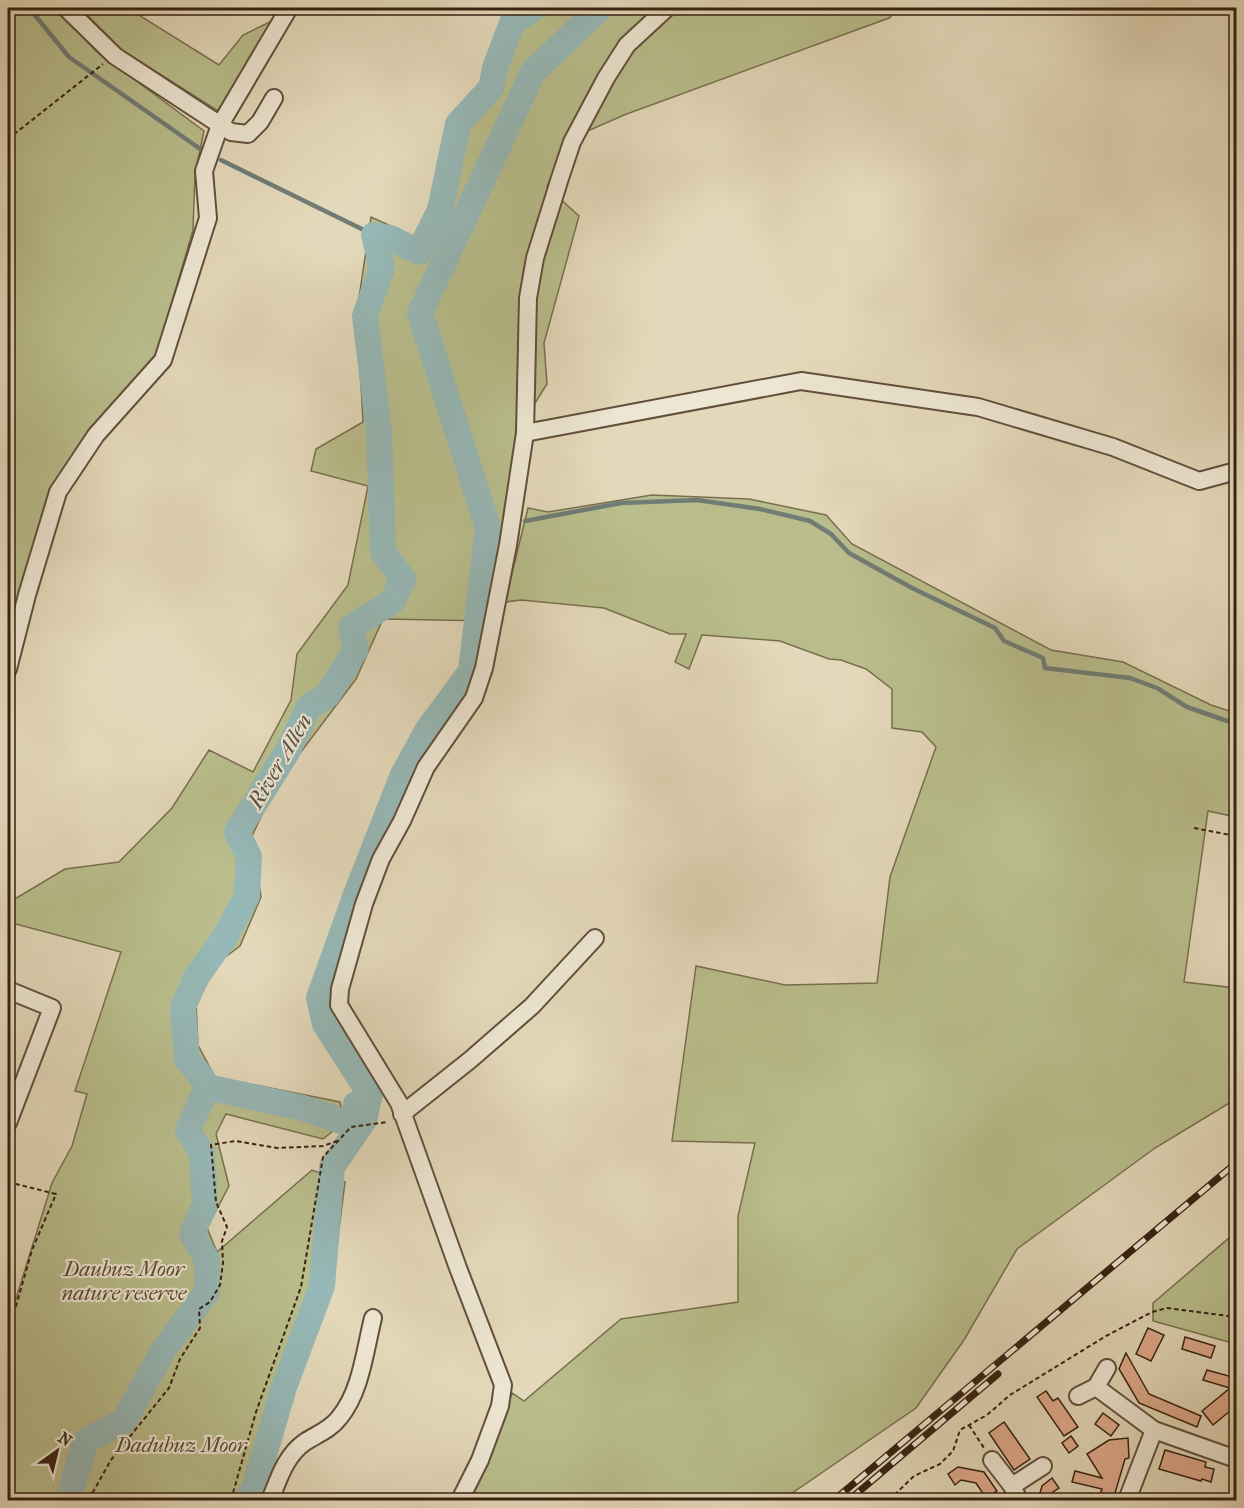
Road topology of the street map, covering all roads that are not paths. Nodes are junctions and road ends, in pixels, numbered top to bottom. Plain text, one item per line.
1 (66, 8) edge
2 (290, 8) edge
3 (667, 8) edge
4 (274, 98) dead end
5 (220, 125) junction
6 (525, 432) junction
7 (1236, 471) edge
8 (8, 669) edge
9 (595, 938) dead end
10 (8, 990) edge
11 (404, 1117) junction
12 (8, 1123) edge
13 (373, 1318) dead end
14 (1107, 1368) dead end
15 (1096, 1387) junction
16 (1078, 1396) dead end
17 (1154, 1430) junction
18 (1236, 1459) edge
19 (992, 1460) road end
20 (1043, 1466) dead end
21 (1016, 1493) edge
22 (270, 1500) edge
23 (460, 1500) edge
24 (1127, 1500) edge

1 - 5 street
2 - 5 street
3 - 6 street
4 - 5 street
5 - 8 street
6 - 7 street
6 - 11 street
9 - 11 street
10 - 12 street
11 - 23 street
13 - 22 street
14 - 15 street
15 - 16 street
15 - 17 street
17 - 18 street
17 - 24 street
19 - 21 street
20 - 21 street

